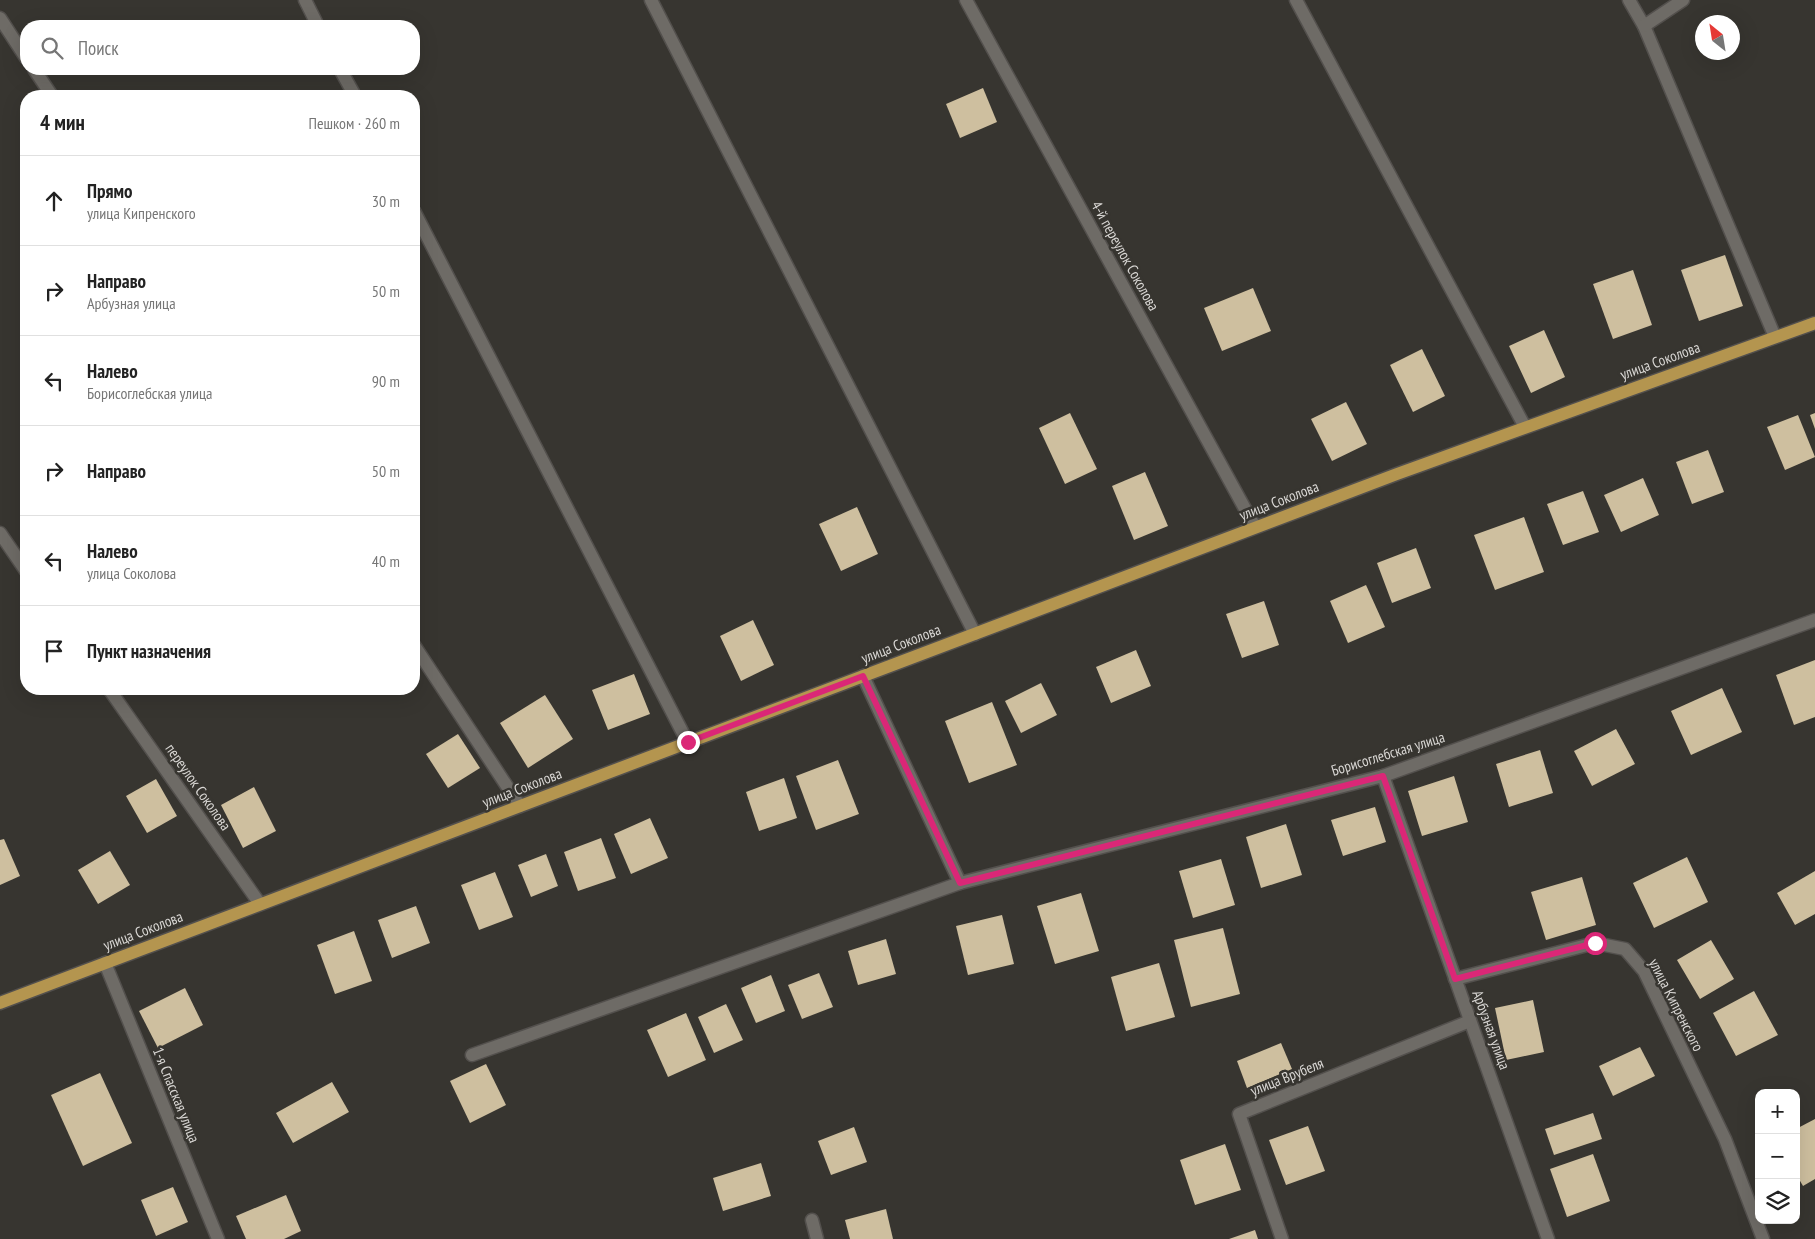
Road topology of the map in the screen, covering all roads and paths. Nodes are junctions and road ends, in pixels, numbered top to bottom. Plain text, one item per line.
1 (305, 0) edge
2 (651, 0) edge
3 (966, 0) edge
4 (1296, 0) edge
5 (1629, 0) edge
6 (1683, 0) edge
7 (0, 18) edge
8 (315, 20) edge
9 (1644, 26) junction
10 (20, 49) edge
11 (38, 75) edge
12 (343, 75) edge
13 (48, 90) edge
14 (351, 90) edge
15 (420, 223) edge
16 (1815, 323) edge
17 (1775, 337) junction
18 (1525, 427) junction
19 (1255, 527) junction
20 (0, 533) edge
21 (20, 562) edge
22 (1815, 620) edge
23 (974, 634) junction
24 (420, 653) edge
25 (863, 676) junction
26 (113, 695) edge
27 (688, 742) junction
28 (1383, 776) junction
29 (520, 806) junction
30 (960, 883) junction
31 (260, 904) junction
32 (104, 963) junction
33 (1455, 979) junction
34 (0, 1003) edge
35 (1470, 1021) junction
36 (472, 1055) dead end
37 (812, 1220) dead end
38 (218, 1239) edge
39 (817, 1239) edge
40 (1282, 1239) edge
41 (1548, 1239) edge
42 (1762, 1239) edge

1 - 8 street
2 - 23 street
3 - 19 street, 4-й переулок Соколова
4 - 18 street
5 - 9 street
6 - 9 street
7 - 10 street
9 - 17 street
11 - 13 street
12 - 14 street
15 - 27 street
16 - 17 main road, улица Соколова
17 - 18 main road, улица Соколова
18 - 19 main road, улица Соколова
19 - 23 main road, улица Соколова
20 - 21 street
22 - 28 street, Борисоглебская улица
23 - 25 main road, улица Соколова
24 - 29 street
25 - 27 main road, улица Соколова
25 - 30 street
26 - 31 street, переулок Соколова
27 - 29 main road, улица Соколова
28 - 30 street, Борисоглебская улица
28 - 33 street, Арбузная улица
29 - 31 main road, улица Соколова
30 - 36 street, Борисоглебская улица
31 - 32 main road, улица Соколова
32 - 34 main road, улица Соколова
32 - 38 street, 1-я Спасская улица
33 - 35 street, Арбузная улица
33 - 42 street, улица Кипренского
35 - 40 street, улица Врубеля
35 - 41 street, Арбузная улица
37 - 39 street

